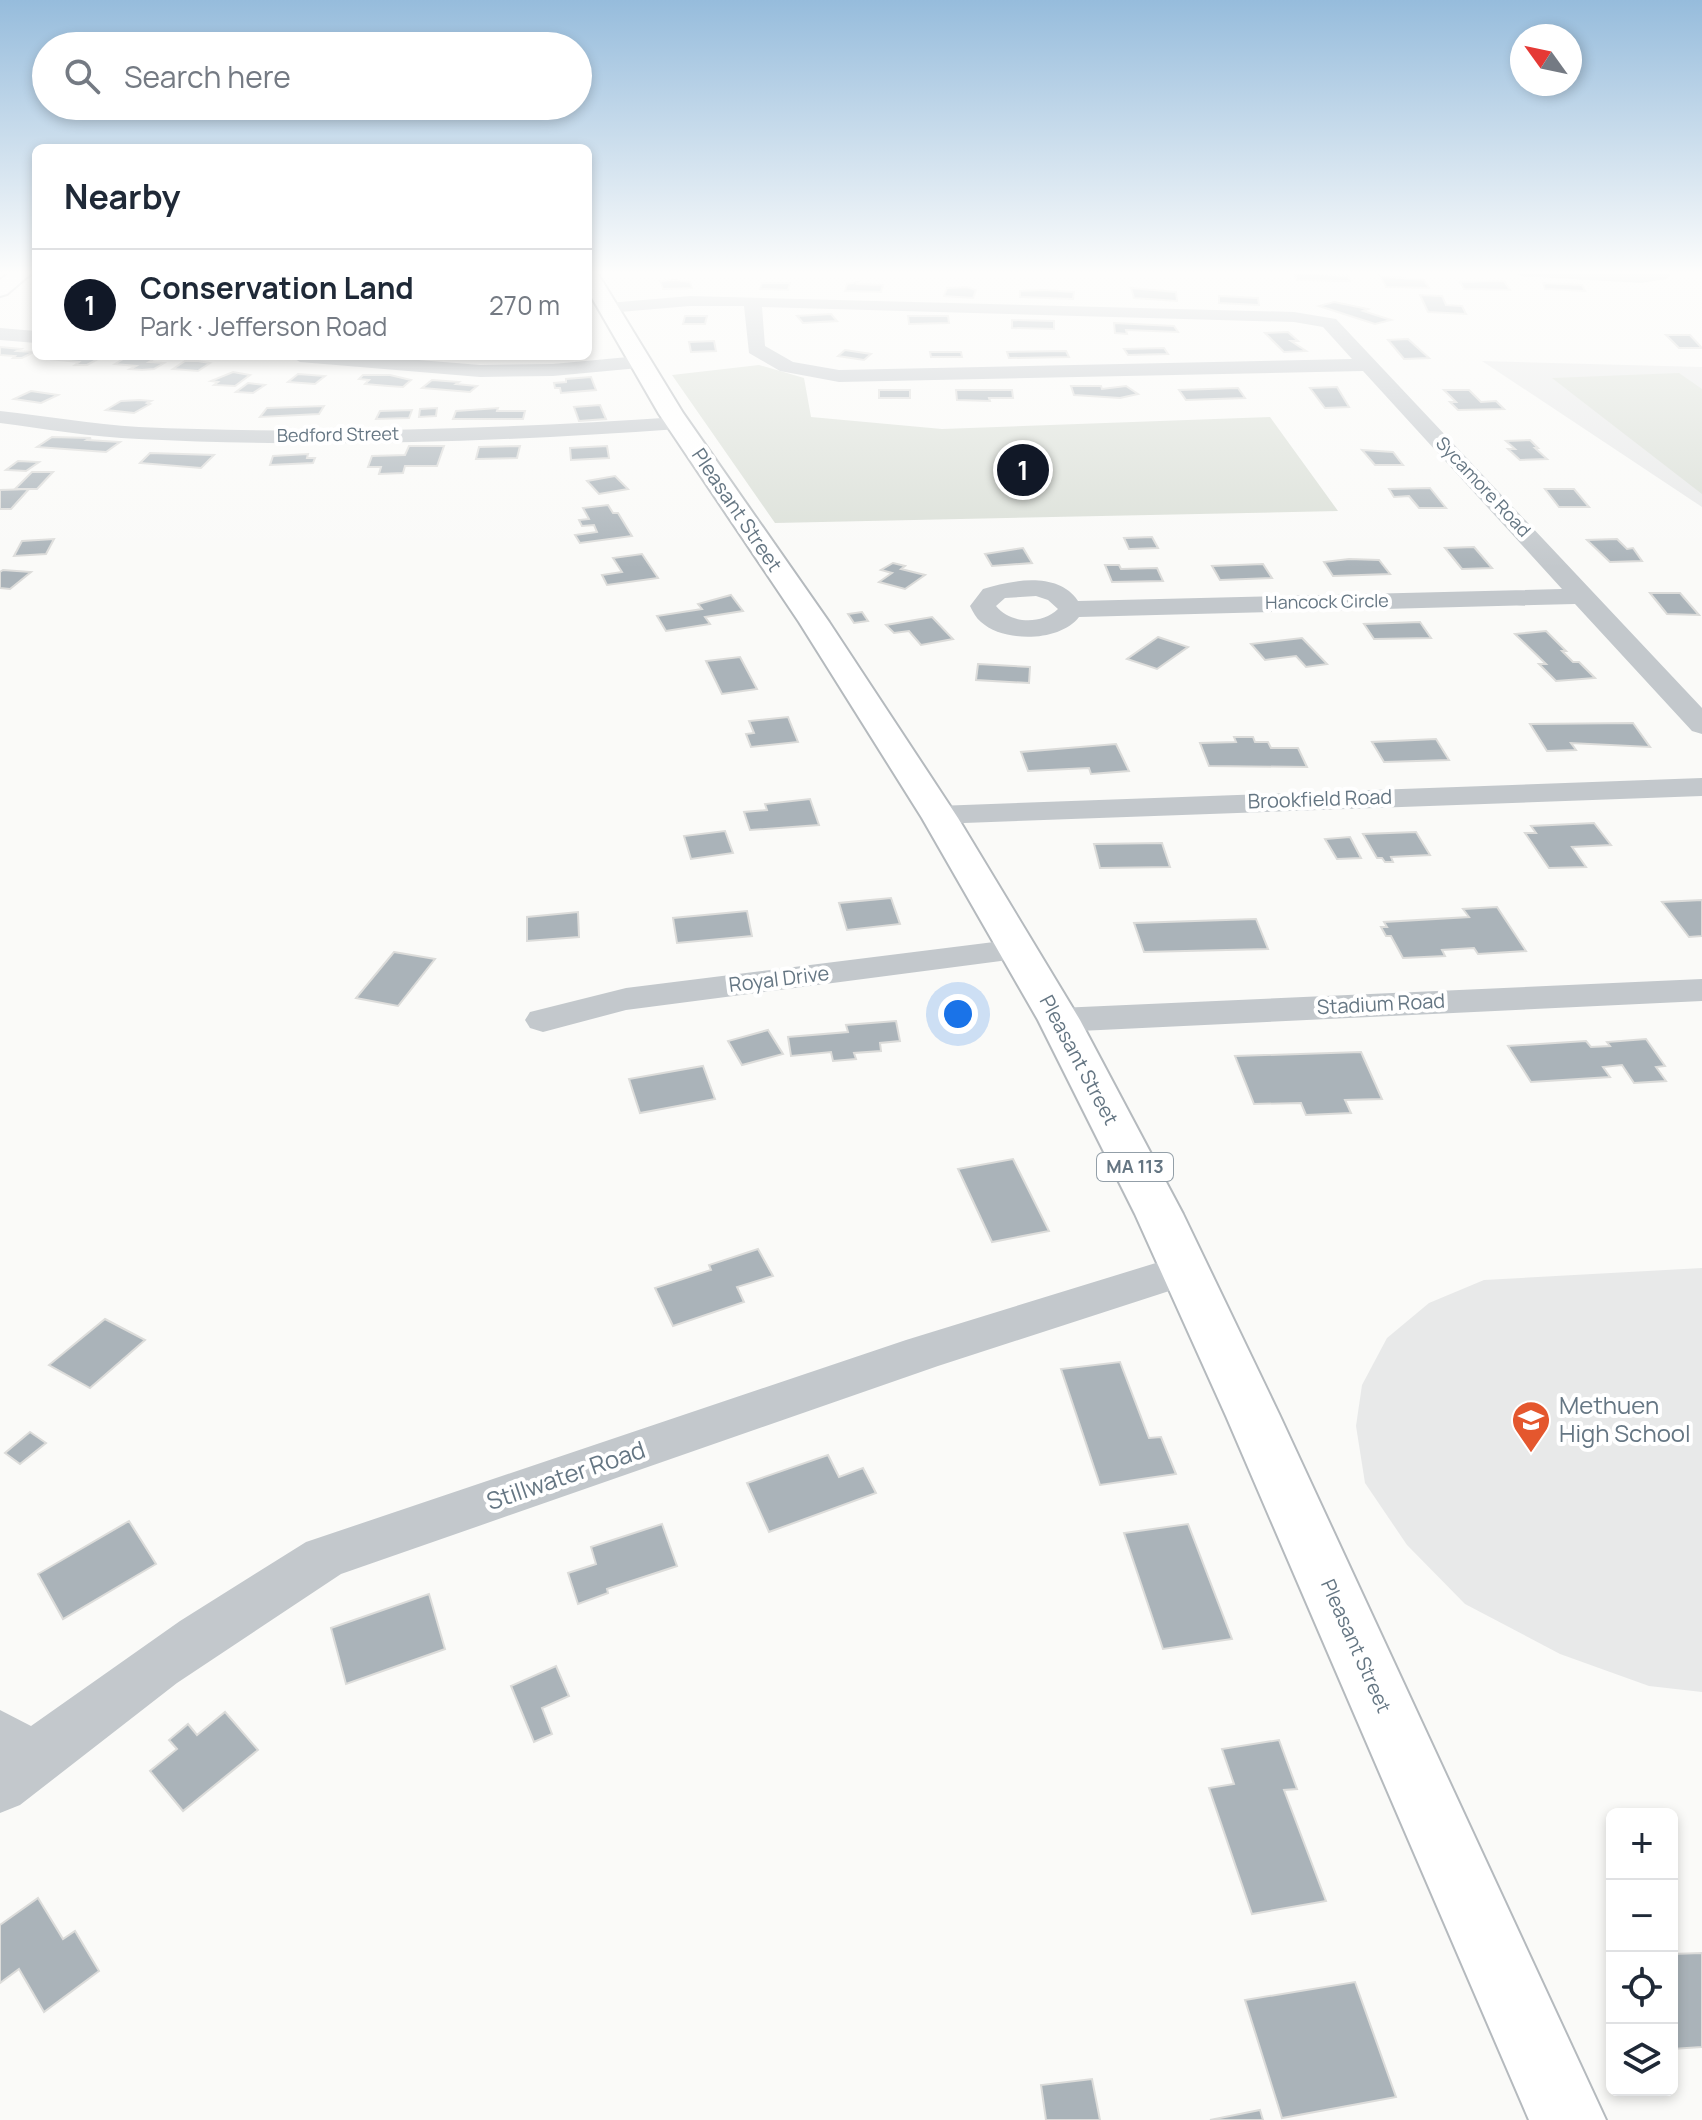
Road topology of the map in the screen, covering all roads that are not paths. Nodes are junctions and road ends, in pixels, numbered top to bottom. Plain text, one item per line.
1 (467, 370) edge
2 (554, 370) edge
3 (644, 370) edge
4 (804, 370) edge
5 (1131, 370) edge
6 (1373, 370) edge
7 (0, 417) edge
8 (31, 420) junction
9 (678, 423) junction
10 (10, 437) dead end
11 (1583, 596) junction
12 (1071, 609) dead end
13 (1702, 725) edge
14 (1702, 787) edge
15 (937, 815) junction
16 (1019, 950) junction
17 (1702, 990) edge
18 (543, 1020) dead end
19 (1059, 1020) junction
20 (1185, 1270) junction
21 (11, 1760) edge
22 (1568, 2120) edge

1 - 2 street
3 - 9 main road, Pleasant Street / MA 113
4 - 5 street
6 - 11 street, Sycamore Road
7 - 8 street, Bedford Street
8 - 9 street, Bedford Street
8 - 10 street
9 - 15 main road, Pleasant Street / MA 113
11 - 12 street, Hancock Circle
11 - 13 street, Sycamore Road
14 - 15 street, Brookfield Road
15 - 16 main road, Pleasant Street / MA 113
16 - 18 street, Royal Drive
16 - 19 main road, Pleasant Street / MA 113
17 - 19 street, Stadium Road
19 - 20 main road, Pleasant Street / MA 113
20 - 21 street, Stillwater Road
20 - 22 main road, Pleasant Street / MA 113

